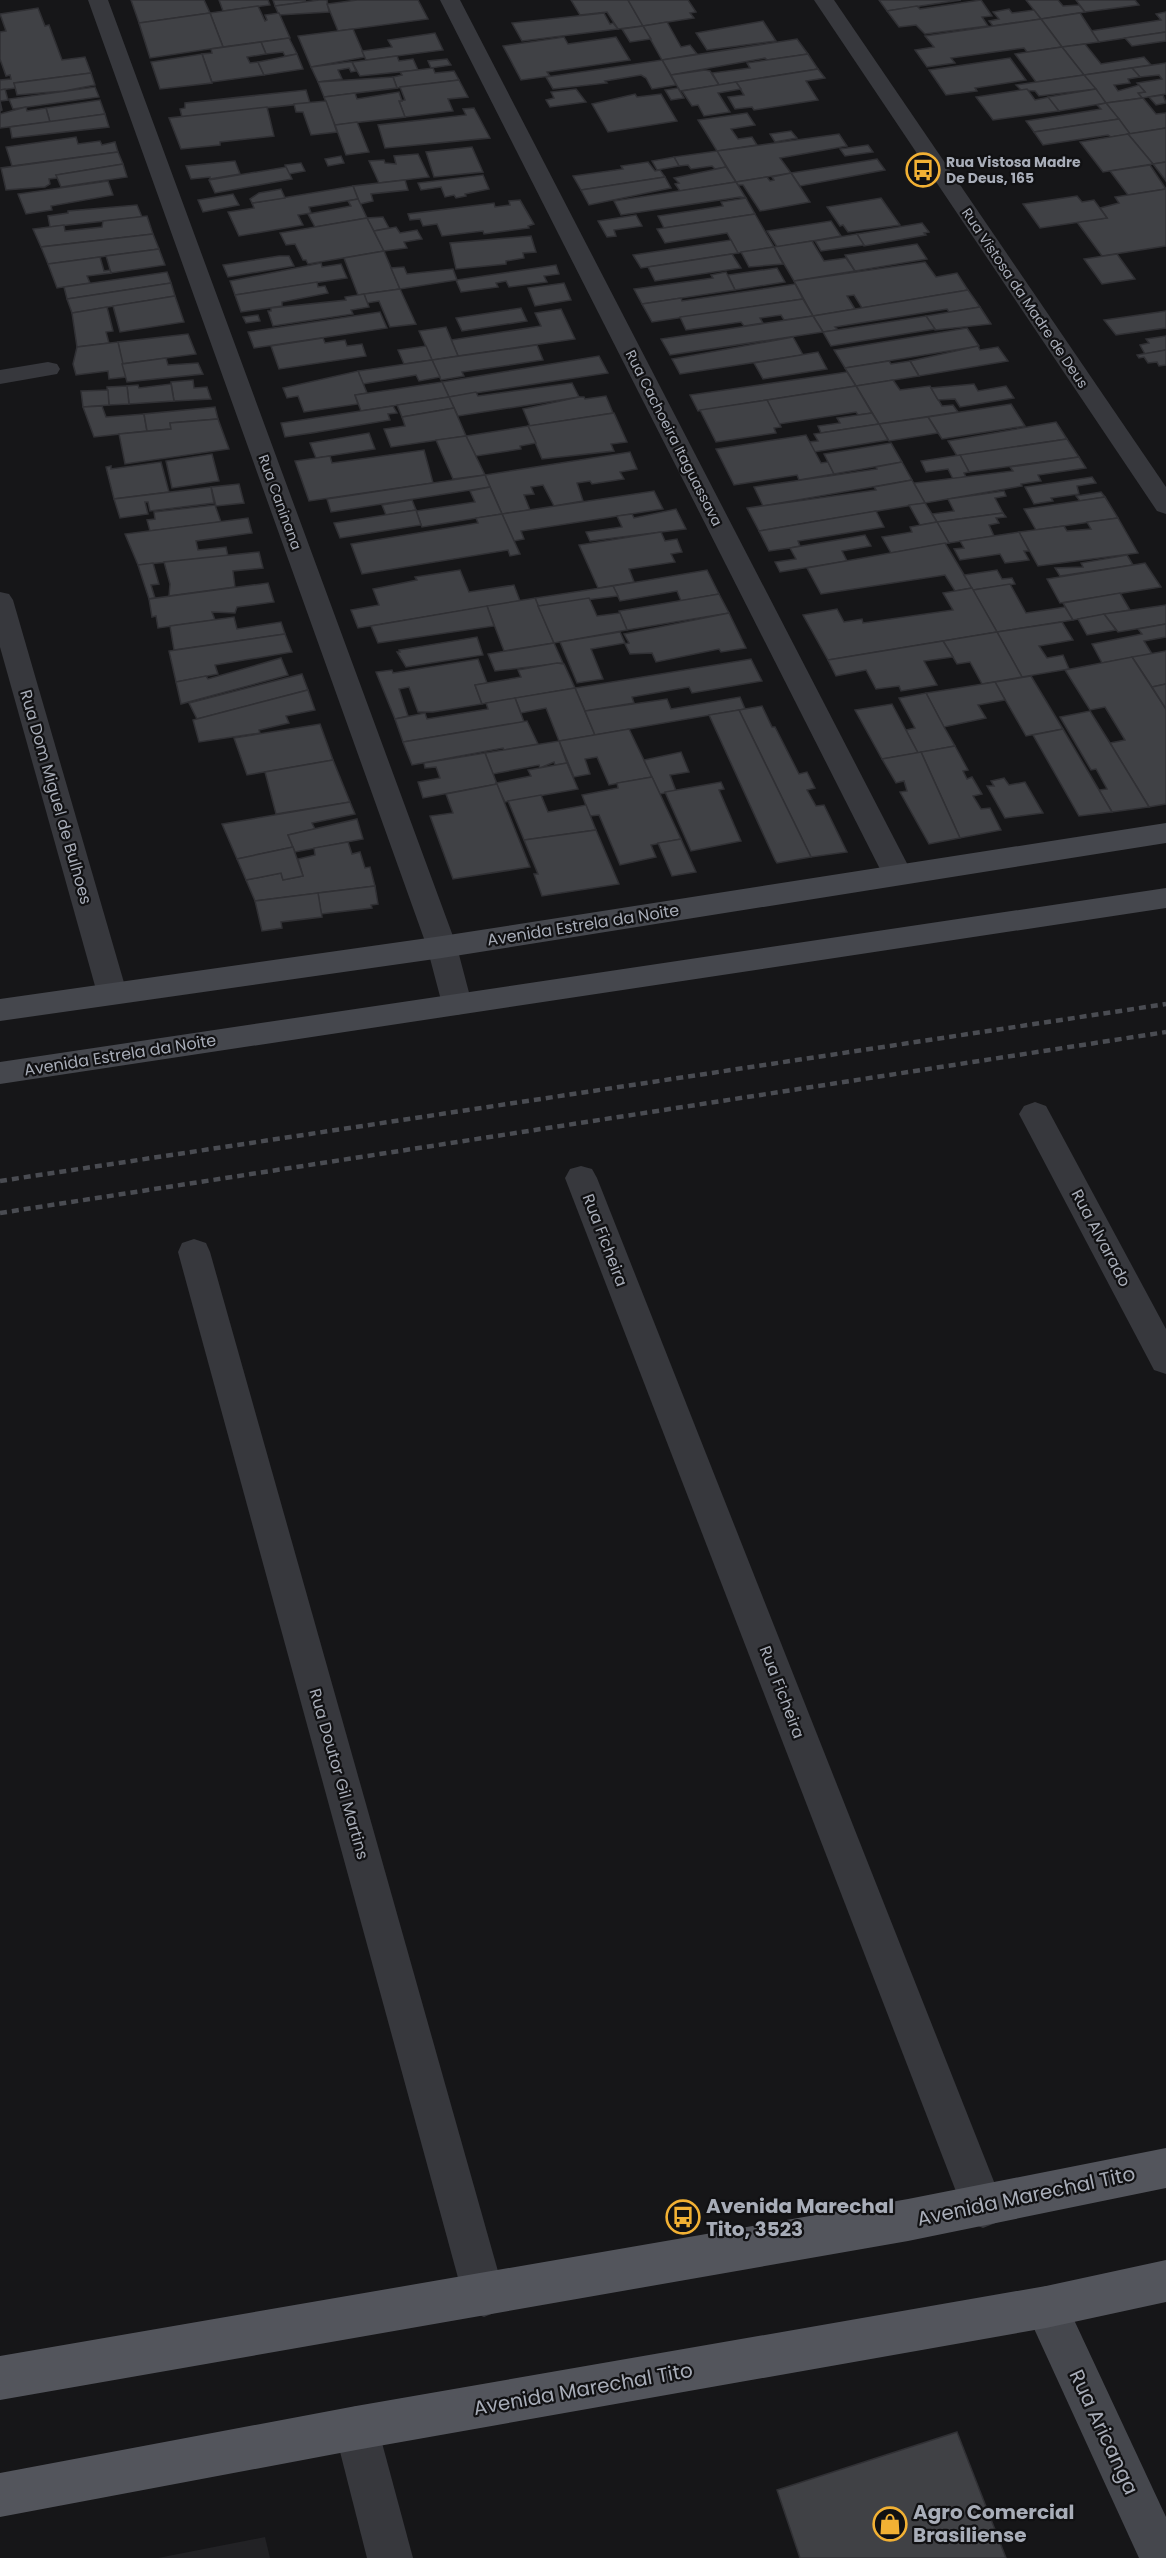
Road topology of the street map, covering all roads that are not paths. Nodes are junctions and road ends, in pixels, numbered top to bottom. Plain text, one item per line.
1 (98, 0) edge
2 (450, 0) edge
3 (824, 0) edge
4 (48, 369) dead end
5 (0, 377) edge
6 (1166, 506) edge
7 (0, 600) edge
8 (1166, 833) edge
9 (898, 875) junction
10 (1166, 898) edge
11 (442, 947) junction
12 (112, 993) junction
13 (457, 1004) junction
14 (0, 1010) edge
15 (0, 1073) edge
16 (1035, 1114) dead end
17 (581, 1178) dead end
18 (194, 1252) dead end
19 (1166, 1361) edge
20 (1166, 2168) edge
21 (983, 2206) junction
22 (1166, 2281) edge
23 (484, 2296) junction
24 (1046, 2307) junction
25 (0, 2378) edge
26 (356, 2428) junction
27 (0, 2495) edge
28 (390, 2558) edge
29 (1162, 2558) edge

1 - 11 street, Rua Caninana
2 - 9 street, Rua Cachoeira Itaguassava
3 - 6 street, Rua Vistosa da Madre de Deus
4 - 5 street
7 - 12 street, Rua Dom Miguel de Bulhoes
8 - 9 street, Avenida Estrela da Noite
9 - 11 street, Avenida Estrela da Noite
10 - 13 street, Avenida Estrela da Noite
11 - 12 street, Avenida Estrela da Noite
11 - 13 street, Rua Caninana
12 - 14 street, Avenida Estrela da Noite
13 - 15 street, Avenida Estrela da Noite
16 - 19 street, Rua Alvarado
17 - 21 street, Rua Ficheira
18 - 23 street, Rua Doutor Gil Martins
20 - 21 main road, Avenida Marechal Tito
21 - 23 main road, Avenida Marechal Tito
22 - 24 main road, Avenida Marechal Tito
23 - 25 main road, Avenida Marechal Tito
24 - 26 main road, Avenida Marechal Tito
24 - 29 street, Rua Aricanga
26 - 27 main road, Avenida Marechal Tito
26 - 28 street

